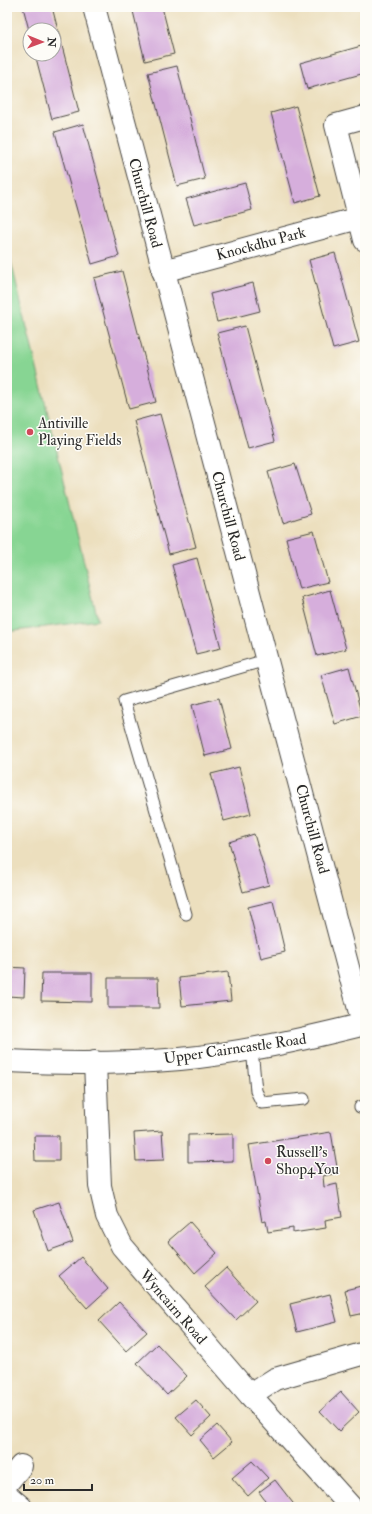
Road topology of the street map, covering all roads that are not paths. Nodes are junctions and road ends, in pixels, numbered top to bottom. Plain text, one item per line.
1 (94, 7) edge
2 (365, 117) edge
3 (359, 218) junction
4 (365, 240) edge
5 (163, 271) junction
6 (266, 660) junction
7 (186, 914) dead end
8 (364, 1024) edge
9 (252, 1049) junction
10 (7, 1061) edge
11 (95, 1062) junction
12 (304, 1098) dead end
13 (365, 1352) edge
14 (250, 1395) junction
15 (21, 1466) dead end
16 (7, 1483) edge
17 (7, 1495) edge
18 (21, 1507) edge
19 (351, 1507) edge

1 - 5 street, Churchill Road
2 - 3 street
3 - 4 street
3 - 5 street, Knockdhu Park
5 - 6 street, Churchill Road
6 - 7 lane
6 - 8 street, Churchill Road
8 - 9 street, Upper Cairncastle Road
9 - 11 street, Upper Cairncastle Road
9 - 12 lane
10 - 11 street, Upper Cairncastle Road
11 - 14 street, Wyncairn Road
13 - 14 street
14 - 19 street, Wyncairn Road
15 - 16 street
17 - 18 street

